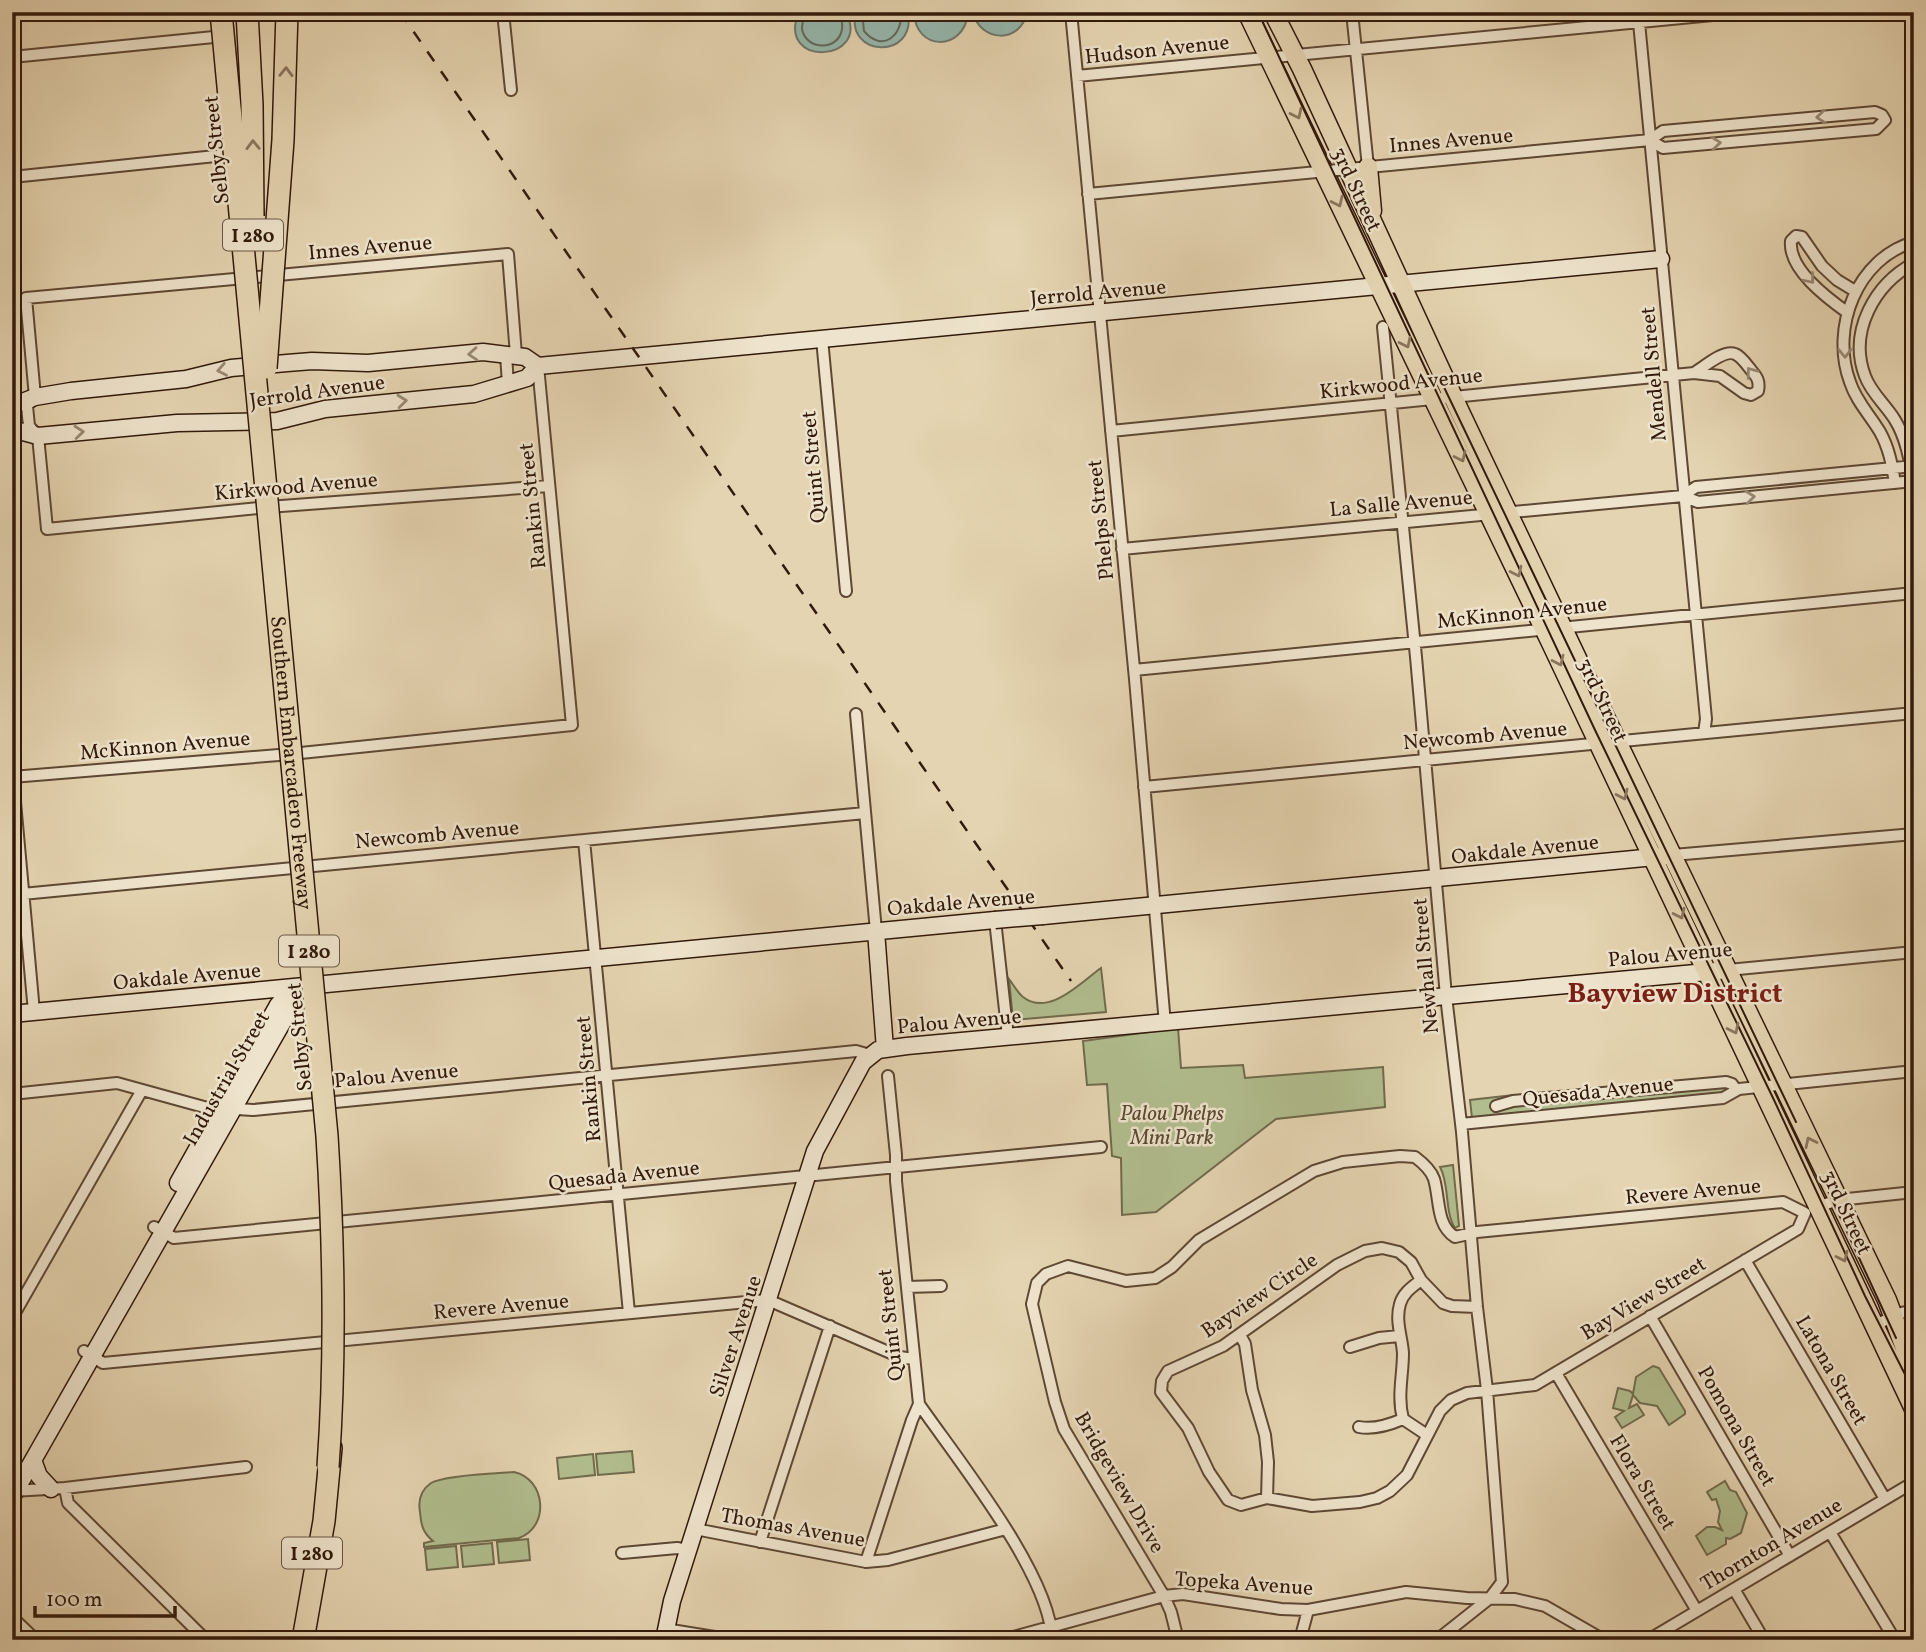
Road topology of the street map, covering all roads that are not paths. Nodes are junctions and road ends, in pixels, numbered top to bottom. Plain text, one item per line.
1 (221, 12) edge
2 (247, 12) edge
3 (287, 12) edge
4 (503, 12) edge
5 (1070, 12) edge
6 (1247, 12) edge
7 (1273, 12) edge
8 (1352, 12) edge
9 (1744, 12) edge
10 (1638, 17) edge
11 (224, 36) junction
12 (1356, 50) junction
13 (1295, 55) junction
14 (12, 57) edge
15 (1269, 58) junction
16 (1077, 76) junction
17 (511, 90) dead end
18 (1650, 141) junction
19 (235, 154) junction
20 (1368, 167) junction
21 (1349, 169) junction
22 (1324, 172) junction
23 (12, 177) edge
24 (1088, 194) junction
25 (1373, 225) junction
26 (1914, 242) edge
27 (1661, 259) junction
28 (1914, 263) edge
29 (248, 278) junction
30 (1401, 284) junction
31 (1855, 290) junction
32 (1382, 294) junction
33 (1099, 313) junction
34 (1848, 313) junction
35 (1383, 327) joint
36 (822, 340) junction
37 (511, 355) junction
38 (255, 366) junction
39 (538, 366) junction
40 (1694, 373) junction
41 (1671, 375) junction
42 (508, 384) junction
43 (36, 397) junction
44 (1453, 397) junction
45 (1433, 399) junction
46 (1390, 403) junction
47 (12, 406) edge
48 (260, 422) junction
49 (12, 429) edge
50 (1111, 431) junction
51 (38, 436) junction
52 (268, 457) junction
53 (1912, 466) edge
54 (1893, 468) junction
55 (1913, 481) edge
56 (1895, 483) junction
57 (549, 486) junction
58 (268, 493) dead end
59 (1684, 496) junction
60 (1508, 512) junction
61 (1490, 514) junction
62 (271, 521) dead end
63 (1403, 522) junction
64 (1122, 550) junction
65 (846, 591) dead end
66 (1914, 593) edge
67 (1695, 614) junction
68 (1563, 627) junction
69 (1544, 629) junction
70 (1415, 642) junction
71 (1134, 670) junction
72 (1914, 713) edge
73 (856, 714) dead end
74 (572, 725) joint
75 (1704, 733) junction
76 (1617, 741) junction
77 (1599, 743) junction
78 (290, 754) junction
79 (1426, 760) junction
80 (12, 769) edge
81 (13, 777) edge
82 (1144, 787) junction
83 (865, 813) junction
84 (1914, 834) edge
85 (584, 841) junction
86 (1674, 855) junction
87 (1653, 857) junction
88 (302, 866) junction
89 (1437, 878) junction
90 (17, 894) edge
91 (1154, 905) junction
92 (995, 920) junction
93 (876, 931) junction
94 (1914, 952) edge
95 (595, 957) junction
96 (1728, 970) junction
97 (1707, 972) junction
98 (313, 984) junction
99 (294, 987) junction
100 (238, 992) junction
101 (1446, 996) junction
102 (34, 1012) junction
103 (12, 1014) edge
104 (279, 1015) junction
105 (1164, 1024) junction
106 (317, 1029) junction
107 (1008, 1037) junction
108 (877, 1052) junction
109 (1914, 1071) edge
110 (888, 1076) dead end
111 (607, 1077) junction
112 (1782, 1084) junction
113 (1762, 1086) junction
114 (142, 1090) junction
115 (1736, 1090) junction
116 (12, 1094) edge
117 (325, 1103) junction
118 (1496, 1106) dead end
119 (226, 1109) junction
120 (1461, 1124) junction
121 (1101, 1147) dead end
122 (896, 1167) junction
123 (808, 1175) junction
124 (1914, 1192) edge
125 (618, 1195) junction
126 (1838, 1200) junction
127 (1812, 1209) junction
128 (334, 1221) junction
129 (158, 1230) junction
130 (1470, 1233) junction
131 (1745, 1260) junction
132 (1421, 1280) junction
133 (941, 1286) dead end
134 (907, 1287) junction
135 (768, 1300) junction
136 (1477, 1307) junction
137 (1914, 1310) edge
138 (629, 1313) junction
139 (1650, 1316) junction
140 (1892, 1317) junction
141 (12, 1318) edge
142 (1875, 1325) junction
143 (830, 1326) junction
144 (1240, 1335) junction
145 (1399, 1336) junction
146 (1350, 1347) dead end
147 (335, 1348) junction
148 (88, 1354) junction
149 (913, 1360) junction
150 (1914, 1372) edge
151 (1556, 1373) junction
152 (1487, 1391) junction
153 (919, 1404) junction
154 (1914, 1409) edge
155 (1403, 1419) junction
156 (1359, 1427) dead end
157 (1427, 1435) junction
158 (33, 1460) junction
159 (246, 1467) dead end
160 (328, 1467) junction
161 (1914, 1482) edge
162 (58, 1488) junction
163 (13, 1489) edge
164 (1267, 1498) junction
165 (1885, 1499) junction
166 (695, 1529) junction
167 (1006, 1529) junction
168 (1830, 1532) junction
169 (760, 1542) junction
170 (688, 1550) junction
171 (622, 1553) dead end
172 (1790, 1556) junction
173 (866, 1562) junction
174 (1734, 1589) junction
175 (1164, 1596) junction
176 (1490, 1598) junction
177 (1308, 1610) junction
178 (1697, 1611) junction
179 (12, 1617) edge
180 (1052, 1627) junction
181 (665, 1634) edge
182 (36, 1640) edge
183 (206, 1640) edge
184 (296, 1640) edge
185 (303, 1640) edge
186 (310, 1640) edge
187 (316, 1640) edge
188 (733, 1640) edge
189 (1002, 1640) edge
190 (1052, 1640) edge
191 (1178, 1640) edge
192 (1300, 1640) edge
193 (1437, 1640) edge
194 (1604, 1640) edge
195 (1648, 1640) edge
196 (1765, 1640) edge
197 (1895, 1640) edge

1 - 11 street, Selby Street
1 - 160 highway, Southern Embarcadero Freeway / I 280, bridge
52 -> 2 highway, Southern Embarcadero Freeway / I 280, bridge
52 -> 3 highway, bridge
4 - 17 street
5 - 16 street, Phelps Street
6 - 15 main road, 3rd Street
7 - 13 main road, 3rd Street
8 - 12 street
9 - 10 street, Hudson Avenue
10 - 12 street, Hudson Avenue
10 - 18 street, Mendell Street
11 - 14 street
11 - 19 street, Selby Street
12 - 13 street, Hudson Avenue
12 - 20 street
13 - 15 street, Hudson Avenue
13 - 21 main road, 3rd Street
15 - 16 street, Hudson Avenue
15 -> 22 main road, 3rd Street
16 - 24 street, Phelps Street
18 -> 18 street, Innes Avenue
18 - 20 street, Innes Avenue
18 - 27 street, Mendell Street
19 - 23 street
19 - 29 street, Selby Street
20 - 21 street, Innes Avenue
20 - 25 main road
21 - 22 street, Innes Avenue
21 - 25 main road, 3rd Street
22 - 24 street, Innes Avenue
22 -> 32 main road, 3rd Street
24 - 33 street, Phelps Street
25 - 30 main road, 3rd Street
26 - 31 street
27 - 30 street, Jerrold Avenue
27 - 41 street, Mendell Street
28 - 53 street
29 - 37 street, Innes Avenue
29 - 38 street, Selby Street
29 - 43 street, Innes Avenue
30 - 32 street, Jerrold Avenue
30 - 44 main road, 3rd Street
31 - 34 street
31 -> 34 street
32 - 33 street, Jerrold Avenue
32 - 35 main road
32 -> 45 main road, 3rd Street
33 - 36 street, Jerrold Avenue
33 - 50 street, Phelps Street
34 -> 54 street
35 - 46 street, Newhall Street
36 - 39 street, Jerrold Avenue
36 - 65 street, Quint Street
37 -> 38 street, Jerrold Avenue
37 - 39 street, Jerrold Avenue
37 - 42 street
38 -> 43 street, Jerrold Avenue
38 - 48 street, Selby Street
39 - 42 street, Jerrold Avenue
39 - 57 street, Rankin Street
40 -> 40 street, Kirkwood Avenue
40 - 41 street, Kirkwood Avenue
41 - 44 street, Kirkwood Avenue
41 - 59 street, Mendell Street
48 -> 42 street, Jerrold Avenue
43 - 47 street, Jerrold Avenue
43 - 51 street
44 - 45 street, Kirkwood Avenue
44 - 60 main road, 3rd Street
45 - 46 street, Kirkwood Avenue
45 -> 61 main road, 3rd Street
46 - 50 street, Kirkwood Avenue
46 - 63 street, Newhall Street
51 -> 48 street, Jerrold Avenue
48 - 58 street, Selby Street
49 - 51 street, Jerrold Avenue
50 - 64 street, Phelps Street
51 - 57 street, Kirkwood Avenue
52 - 147 highway, Southern Embarcadero Freeway / I 280, bridge
53 - 54 street, La Salle Avenue
53 - 55 street
54 - 56 street
54 - 59 street, La Salle Avenue
55 - 56 street, La Salle Avenue
59 -> 56 street, La Salle Avenue
57 - 74 street, Rankin Street
59 - 60 street, La Salle Avenue
59 - 67 street, Mendell Street
60 - 61 street, La Salle Avenue
60 - 68 main road, 3rd Street
61 - 63 street, La Salle Avenue
61 -> 69 main road, 3rd Street
62 - 78 street, Selby Street
63 - 64 street, La Salle Avenue
63 - 70 street, Newhall Street
64 - 71 street, Phelps Street
66 - 67 street, McKinnon Avenue
67 - 68 street, McKinnon Avenue
67 - 75 street, Mendell Street
68 - 69 street, McKinnon Avenue
68 - 76 main road, 3rd Street
69 - 70 street, McKinnon Avenue
69 -> 77 main road, 3rd Street
70 - 71 street, McKinnon Avenue
70 - 79 street, Newhall Street
71 - 82 street, Phelps Street
72 - 75 street, Newcomb Avenue
73 - 83 street
74 - 78 street, McKinnon Avenue
75 - 76 street, Newcomb Avenue
76 - 77 street, Newcomb Avenue
76 - 86 main road, 3rd Street
77 - 79 street, Newcomb Avenue
77 -> 87 main road, 3rd Street
78 - 81 street, McKinnon Avenue
78 - 88 street, Selby Street
79 - 82 street, Newcomb Avenue
79 - 89 street, Newhall Street
80 - 81 street
81 - 90 street
82 - 91 street, Phelps Street
83 - 85 street, Newcomb Avenue
83 - 93 street
84 - 86 street, Oakdale Avenue
85 - 88 street, Newcomb Avenue
85 - 95 street, Rankin Street
86 - 87 street, Oakdale Avenue
86 - 96 main road, 3rd Street
87 - 89 street, Oakdale Avenue
87 -> 97 main road, 3rd Street
88 - 90 street, Newcomb Avenue
88 - 98 street, Selby Street
89 - 91 street, Oakdale Avenue
89 - 101 street, Newhall Street
90 - 102 street
91 - 92 street, Oakdale Avenue, bridge
91 - 105 street, Phelps Street
92 - 93 street, Oakdale Avenue
92 - 107 street
93 - 95 street, Oakdale Avenue
93 - 108 street
94 - 96 street, Palou Avenue
95 - 98 street, Oakdale Avenue
95 - 111 street, Rankin Street
96 - 97 street, Palou Avenue
96 - 112 main road, 3rd Street
97 - 101 street, Palou Avenue
97 -> 113 main road, 3rd Street
98 - 99 street, Oakdale Avenue
98 - 106 street, Selby Street
99 - 100 street, Oakdale Avenue
99 - 104 street, Industrial Street
100 - 102 street, Oakdale Avenue
100 - 104 street
101 - 105 street, Palou Avenue
101 - 120 street, Newhall Street
102 - 103 street, Oakdale Avenue
104 - 106 street
104 - 119 street, Industrial Street
105 - 107 street, Palou Avenue
106 - 117 street, Selby Street
107 - 108 street, Palou Avenue
108 - 111 street, Palou Avenue
108 - 123 street, Silver Avenue
109 - 112 street, Quesada Avenue
110 - 122 street, Quint Street
111 - 117 street, Palou Avenue
111 - 125 street, Rankin Street
112 - 113 street, Quesada Avenue
126 -> 112 main road, 3rd Street
113 - 115 street, Quesada Avenue
113 - 127 main road, 3rd Street
114 - 116 street, Palou Avenue
114 - 119 street, Palou Avenue
114 - 141 street
115 - 118 street, Quesada Avenue
115 - 120 street, Quesada Avenue
117 - 119 street, Palou Avenue
117 - 128 street, Selby Street
119 - 129 street, Industrial Street
120 - 130 street, Newhall Street
121 - 122 street, Quesada Avenue
122 - 123 street, Quesada Avenue
122 - 134 street, Quint Street
123 - 125 street, Quesada Avenue
123 - 135 street, Silver Avenue
124 - 126 street
125 - 128 street, Quesada Avenue
125 - 138 street, Rankin Street
126 - 127 street
126 - 140 main road, 3rd Street
127 - 130 street, Revere Avenue
127 - 131 street, Bay View Street
127 -> 142 main road, 3rd Street
128 - 129 street, Quesada Avenue
128 - 147 street, Selby Street
129 - 148 street, Industrial Street
130 - 136 street, Newhall Street
130 - 175 street, Bridgeview Drive
131 - 139 street, Bay View Street
131 - 165 street, Latona Street
132 - 136 street, Bayview Circle
132 - 144 street, Bayview Circle
132 - 145 street
133 - 134 street
134 - 149 street, Quint Street
135 - 138 street, Revere Avenue
135 - 143 street, Revere Avenue
135 - 166 street, Silver Avenue
136 - 152 street, Newhall Street
137 - 140 street
138 - 147 street, Revere Avenue
139 - 151 street, Bay View Street
139 - 172 street, Pomona Street
140 - 142 street
140 - 150 main road, 3rd Street
142 - 154 main road, 3rd Street
143 - 149 street, Revere Avenue
143 - 169 street
144 - 164 street
144 - 164 street, Bayview Circle
145 - 146 street
145 - 155 street
147 - 148 street, Revere Avenue
147 - 185 highway, Southern Embarcadero Freeway / I 280, bridge
147 - 187 highway
148 - 158 street, Industrial Street
148 - 163 street, Industrial Street
149 - 153 street, Quint Street
151 - 152 street, Bay View Street
151 - 178 street, Flora Street
152 - 157 street, Bayview Circle
152 - 176 street, Newhall Street
153 - 167 street
153 - 173 street, Quint Street
155 - 156 street
155 - 157 street
157 - 164 street, Bayview Circle
158 - 162 street
158 - 163 street, Industrial Street
159 - 162 street
160 - 184 highway, Southern Embarcadero Freeway / I 280
160 - 186 highway
161 - 165 street, Thornton Avenue
162 - 163 street
162 - 183 street
165 - 168 street, Thornton Avenue
166 - 169 street, Thomas Avenue
166 - 170 street, Silver Avenue
167 - 173 street, Thomas Avenue
167 - 180 street
168 - 172 street, Thornton Avenue
168 - 197 street
169 - 173 street, Thomas Avenue
170 - 171 street
170 - 181 street, Silver Avenue
172 - 174 street, Thornton Avenue
174 - 178 street, Thornton Avenue
174 - 196 street
175 - 177 street, Topeka Avenue
175 - 180 street, Topeka Avenue
175 - 191 street, Bridgeview Drive
176 - 177 street, Topeka Avenue
176 - 193 street
176 - 194 street, Topeka Avenue
177 - 192 street
178 - 195 street, Thornton Avenue
179 - 182 street
180 - 189 street, Topeka Avenue
180 - 190 street
181 - 188 street

